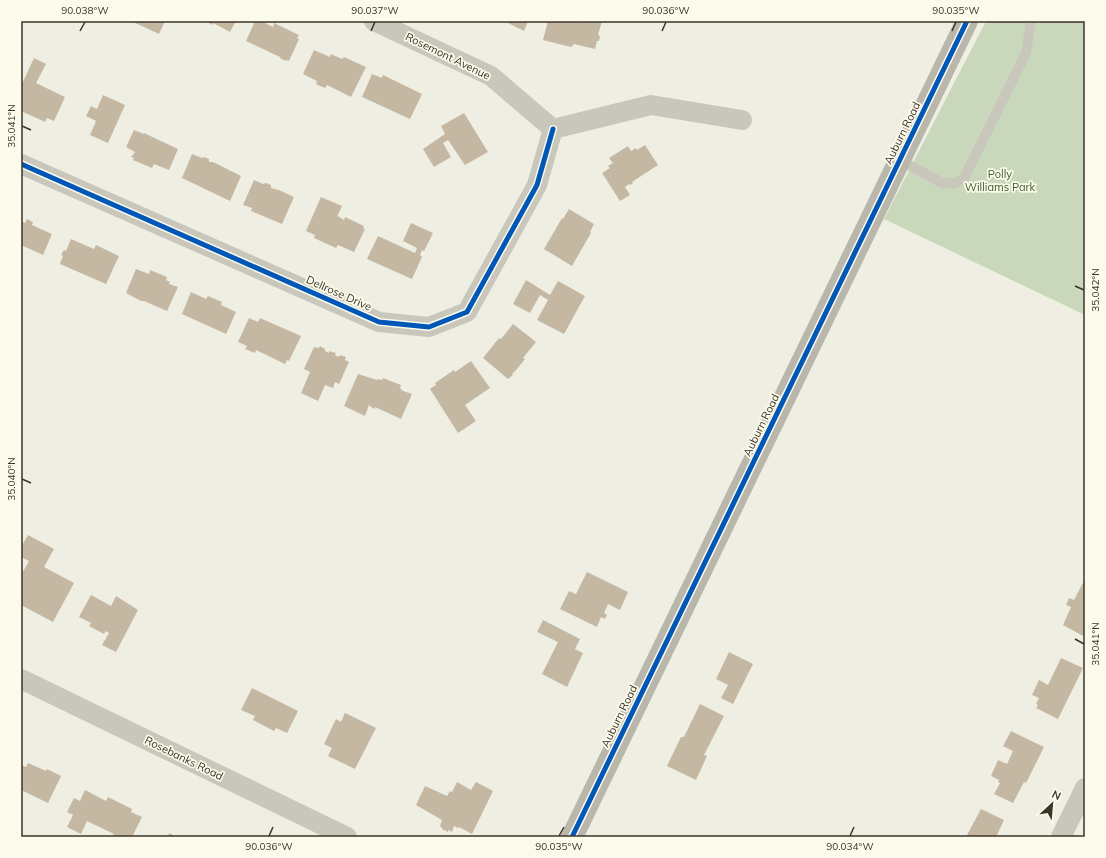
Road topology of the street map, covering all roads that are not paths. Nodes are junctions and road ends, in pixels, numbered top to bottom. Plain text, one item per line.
1 (374, 21) edge
2 (967, 21) edge
3 (1030, 21) edge
4 (742, 120) dead end
5 (553, 129) junction
6 (900, 160) junction
7 (21, 164) edge
8 (21, 679) edge
9 (1085, 788) edge
10 (347, 837) edge
11 (572, 837) edge
12 (1061, 837) edge

1 - 5 street, Rosemont Avenue
2 - 6 street, Auburn Road
3 - 6 lane
4 - 5 street
5 - 7 street, Dellrose Drive
6 - 11 street, Auburn Road
8 - 10 street, Rosebanks Road
9 - 12 street

